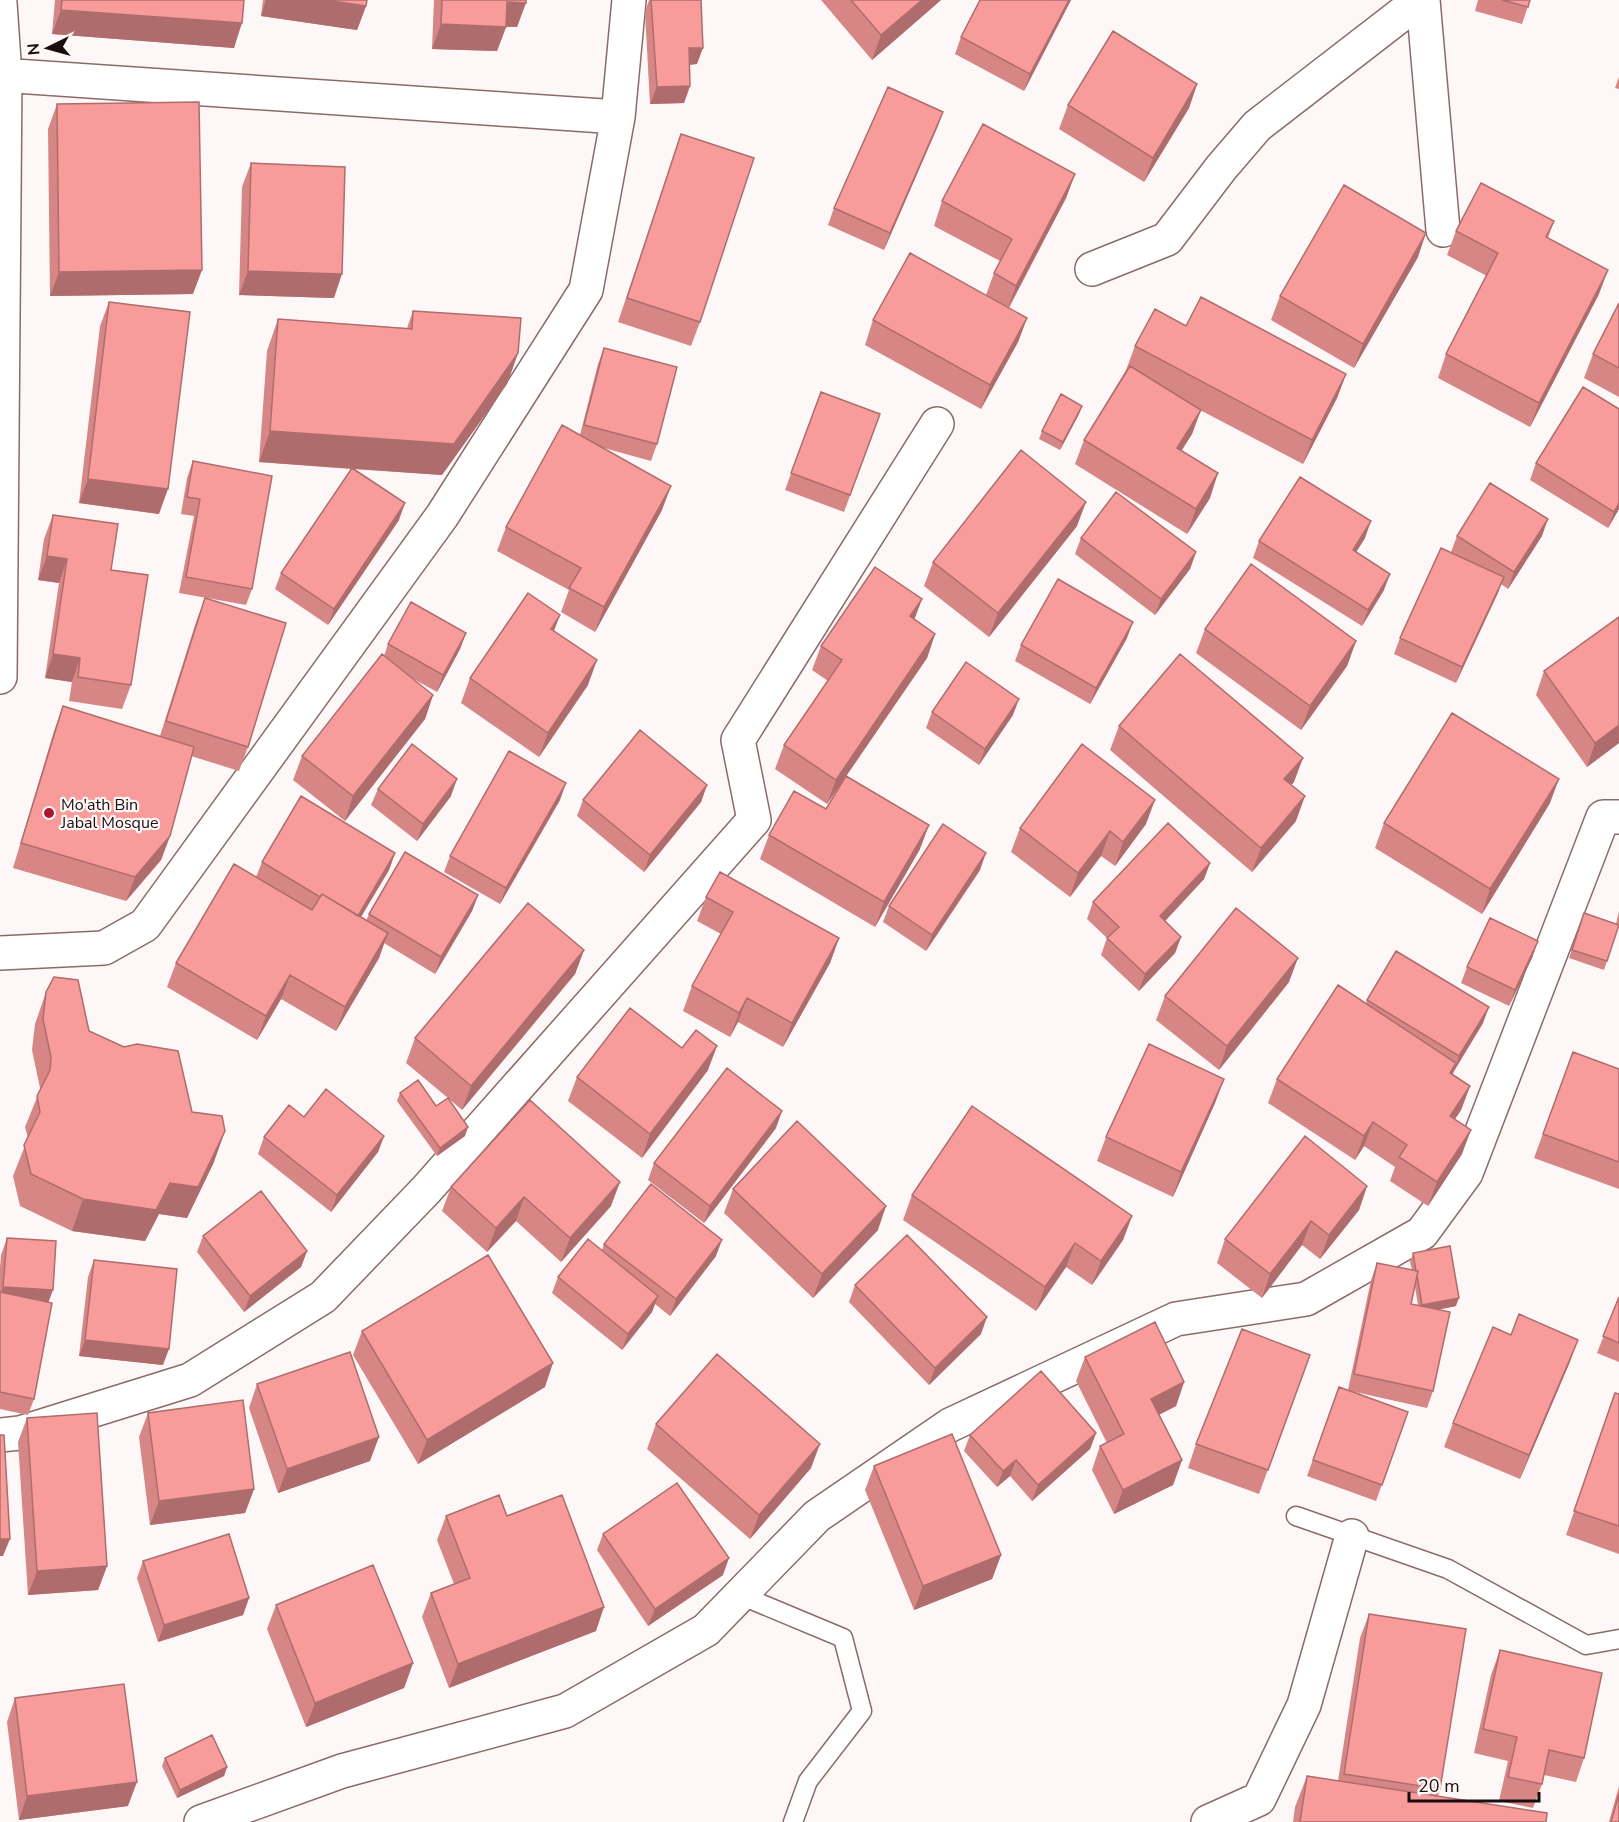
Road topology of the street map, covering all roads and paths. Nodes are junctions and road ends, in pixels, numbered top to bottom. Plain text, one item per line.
1 (629, 0) edge
2 (1422, 0) edge
3 (0, 3) edge
4 (2, 76) edge
5 (618, 117) junction
6 (1443, 230) dead end
7 (1092, 268) dead end
8 (937, 424) dead end
9 (0, 677) edge
10 (1619, 817) edge
11 (0, 953) edge
12 (0, 1436) edge
13 (1296, 1516) dead end
14 (1352, 1536) junction
15 (740, 1595) junction
16 (1619, 1640) edge
17 (201, 1822) edge
18 (793, 1822) edge
19 (1208, 1822) edge

1 - 5 street
2 - 6 street
2 - 7 street
3 - 4 street
4 - 5 street
4 - 9 street
5 - 11 street
8 - 12 street
10 - 15 street
13 - 14 lane
14 - 16 lane
14 - 19 street
15 - 17 street
15 - 18 lane

